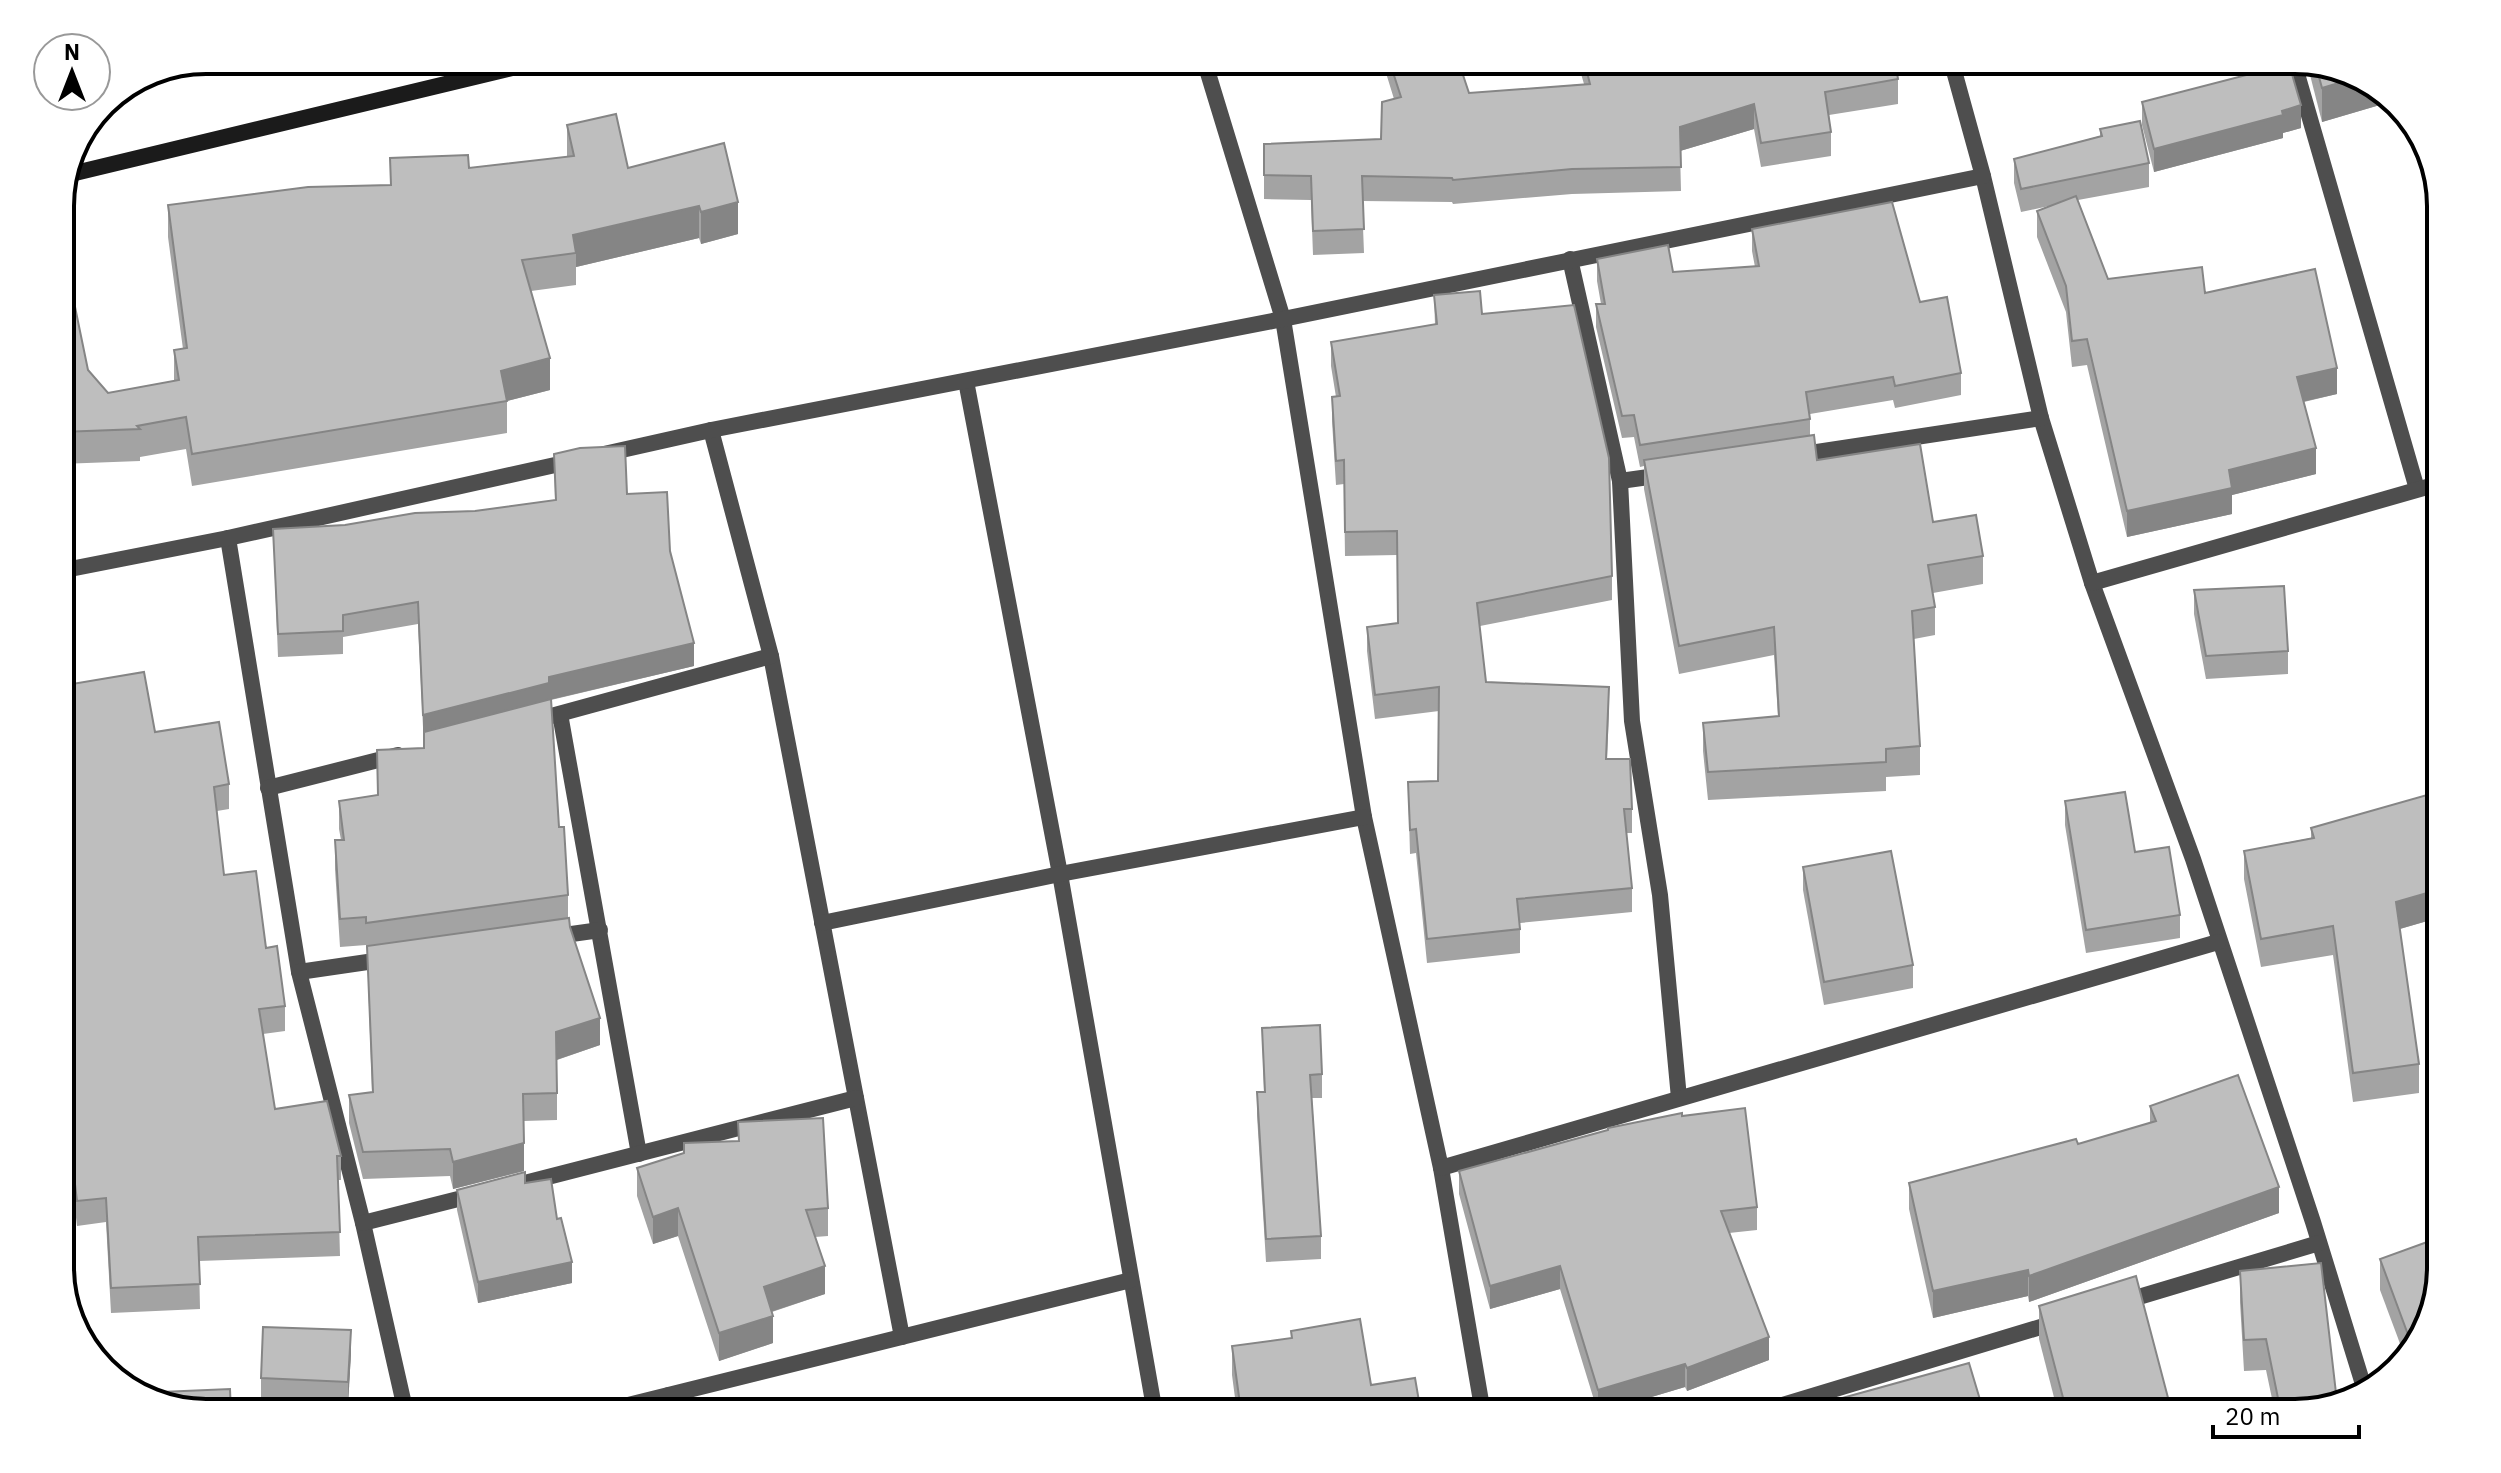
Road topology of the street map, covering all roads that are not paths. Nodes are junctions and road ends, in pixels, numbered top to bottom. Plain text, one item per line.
1 (487, 74) edge
2 (1208, 74) edge
3 (1955, 74) edge
4 (2297, 74) edge
5 (79, 172) edge
6 (1983, 176) junction
7 (1570, 259) junction
8 (1283, 319) junction
9 (966, 381) junction
10 (2041, 418) junction
11 (711, 430) junction
12 (1776, 458) edge
13 (1682, 472) edge
14 (1620, 481) junction
15 (2427, 486) edge
16 (2417, 489) junction
17 (228, 538) junction
18 (74, 568) edge
19 (2092, 583) junction
20 (771, 656) junction
21 (560, 714) junction
22 (514, 726) edge
23 (422, 749) edge
24 (268, 788) junction
25 (1364, 817) junction
26 (1060, 874) junction
27 (822, 923) junction
28 (600, 930) junction
29 (536, 939) edge
30 (2218, 942) junction
31 (410, 957) edge
32 (299, 972) junction
33 (856, 1098) junction
34 (1679, 1098) junction
35 (639, 1154) junction
36 (1441, 1168) junction
37 (363, 1223) junction
38 (2319, 1243) junction
39 (1131, 1280) junction
40 (2106, 1307) edge
41 (2076, 1316) edge
42 (902, 1337) junction
43 (2362, 1380) edge
44 (669, 1395) junction
45 (403, 1399) edge
46 (653, 1399) edge
47 (670, 1399) edge
48 (1152, 1399) edge
49 (1481, 1399) edge
50 (1802, 1399) edge

1 - 5 street
2 - 8 street
3 - 6 street
4 - 16 street
6 - 7 street
6 - 10 street
7 - 8 street
7 - 14 street
8 - 9 street
8 - 25 street
9 - 11 street
9 - 26 street
10 - 12 street
10 - 19 street
11 - 17 street
11 - 20 street
13 - 14 street
14 - 34 street
15 - 16 street
16 - 19 street
17 - 18 street
17 - 24 street
19 - 30 street
20 - 21 street
20 - 27 street
21 - 22 street
21 - 28 street
23 - 24 street
24 - 32 street
25 - 26 street
25 - 36 street
26 - 27 street
26 - 39 street
27 - 33 street
28 - 29 street
28 - 35 street
30 - 34 street
30 - 38 street
31 - 32 street
32 - 37 street
33 - 35 street
33 - 42 street
34 - 36 street
35 - 37 street
36 - 49 street
37 - 45 street
38 - 40 street
38 - 43 street
39 - 42 street
39 - 48 street
41 - 50 street
42 - 44 street
44 - 46 street
44 - 47 street

